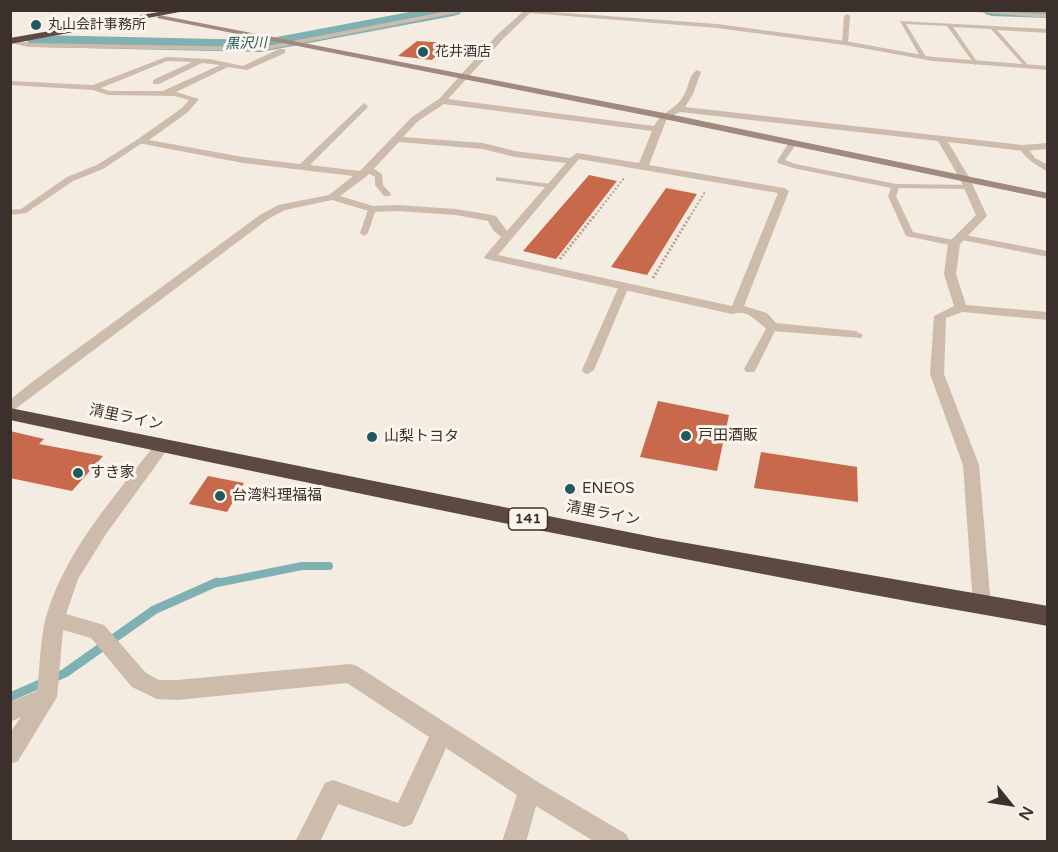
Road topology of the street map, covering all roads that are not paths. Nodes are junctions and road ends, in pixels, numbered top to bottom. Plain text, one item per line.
1 (186, 10) edge
2 (428, 10) edge
3 (470, 10) edge
4 (975, 10) edge
5 (1017, 10) edge
6 (529, 11) edge
7 (446, 12) edge
8 (1044, 15) edge
9 (847, 16) dead end
10 (159, 17) junction
11 (370, 25) junction
12 (949, 25) junction
13 (993, 28) junction
14 (1040, 31) junction
15 (1047, 31) edge
16 (57, 33) junction
17 (1047, 39) edge
18 (275, 40) junction
19 (10, 41) edge
20 (845, 43) junction
21 (154, 44) junction
22 (295, 44) junction
23 (923, 57) junction
24 (201, 61) junction
25 (975, 63) junction
26 (227, 65) junction
27 (1027, 67) junction
28 (1047, 68) edge
29 (697, 72) dead end
30 (464, 77) junction
31 (156, 81) dead end
32 (10, 83) edge
33 (94, 88) junction
34 (164, 94) junction
35 (442, 100) junction
36 (364, 106) dead end
37 (679, 110) junction
38 (663, 116) junction
39 (657, 129) junction
40 (941, 138) junction
41 (396, 139) junction
42 (141, 141) junction
43 (793, 143) junction
44 (1047, 146) edge
45 (1023, 148) junction
46 (573, 161) junction
47 (303, 166) junction
48 (644, 167) junction
49 (1047, 170) edge
50 (366, 171) junction
51 (499, 179) dead end
52 (967, 183) junction
53 (551, 186) junction
54 (896, 186) junction
55 (387, 194) dead end
56 (1047, 196) edge
57 (332, 197) junction
58 (372, 209) junction
59 (10, 213) edge
60 (364, 233) dead end
61 (507, 237) junction
62 (957, 240) junction
63 (1047, 254) edge
64 (624, 286) junction
65 (737, 308) junction
66 (961, 308) junction
67 (1047, 316) edge
68 (772, 327) junction
69 (856, 335) dead end
70 (750, 369) dead end
71 (588, 370) dead end
72 (10, 408) edge
73 (10, 414) edge
74 (162, 446) junction
75 (982, 606) junction
76 (1047, 616) edge
77 (55, 619) junction
78 (47, 697) junction
79 (10, 712) edge
80 (442, 733) junction
81 (10, 753) edge
82 (530, 790) junction
83 (307, 842) edge
84 (514, 842) edge
85 (618, 842) edge

1 - 10 highway
2 - 11 street
3 - 7 street
4 - 8 street
5 - 8 street
6 - 20 street
6 - 30 street
7 - 11 street
9 - 20 lane
10 - 16 highway
10 - 18 street
11 - 18 street
11 - 22 street
12 - 13 lane
12 - 23 lane
12 - 25 lane
13 - 14 lane
13 - 27 lane
14 - 15 lane
14 - 17 lane
16 - 19 highway
16 - 21 street
18 - 21 street
18 - 22 street
19 - 21 street
20 - 23 street
21 - 22 street
22 - 26 street
22 - 30 street
23 - 25 street
24 - 26 street
24 - 31 street
24 - 33 street
25 - 27 street
26 - 34 street
27 - 28 street
29 - 37 street
30 - 35 street
30 - 38 street
32 - 33 street
33 - 34 street
34 - 42 street
35 - 39 street
35 - 41 street
36 - 47 street
37 - 38 street
37 - 40 street
38 - 39 street
38 - 43 street
39 - 48 street
40 - 45 street
40 - 52 street
41 - 46 street
41 - 50 street
42 - 47 street
42 - 59 lane
43 - 52 street
43 - 54 lane
44 - 45 street
45 - 49 lane
46 - 48 street
46 - 53 street
47 - 50 street
48 - 65 street
50 - 55 lane
50 - 57 street
51 - 53 lane
52 - 54 lane
52 - 56 street
52 - 62 street
53 - 61 street
54 - 62 lane
57 - 58 street
57 - 72 street
58 - 60 lane
58 - 61 street
61 - 64 street
62 - 63 lane
62 - 66 street
64 - 65 street
64 - 71 lane
65 - 68 street
66 - 67 street
66 - 75 street
68 - 69 street
68 - 70 lane
73 - 74 highway, 清里ライン / 141
74 - 75 highway, 清里ライン / 141
74 - 77 street
75 - 76 highway, 清里ライン / 141
77 - 78 street
77 - 80 street
78 - 79 street
78 - 81 street
80 - 82 street
80 - 83 street
82 - 84 street
82 - 85 street

